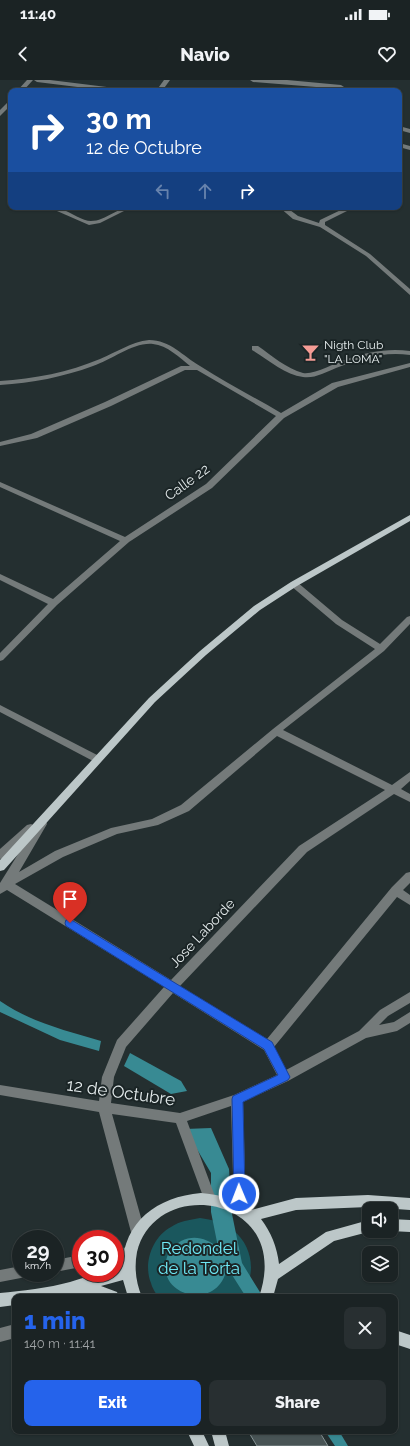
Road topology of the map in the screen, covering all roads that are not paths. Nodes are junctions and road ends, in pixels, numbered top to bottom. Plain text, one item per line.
1 (30, 80) edge
2 (37, 80) edge
3 (253, 80) edge
4 (283, 81) edge
5 (23, 88) edge
6 (99, 88) edge
7 (333, 88) edge
8 (8, 102) edge
9 (0, 114) edge
10 (59, 210) edge
11 (122, 210) edge
12 (285, 210) edge
13 (346, 210) edge
14 (322, 226) junction
15 (410, 293) edge
16 (255, 348) dead end
17 (410, 353) edge
18 (410, 365) edge
19 (198, 368) junction
20 (0, 383) edge
21 (281, 416) junction
22 (0, 444) edge
23 (0, 484) edge
24 (410, 518) edge
25 (126, 540) junction
26 (0, 577) edge
27 (294, 584) junction
28 (54, 603) junction
29 (410, 619) edge
30 (381, 649) junction
31 (0, 658) edge
32 (0, 708) edge
33 (276, 730) junction
34 (97, 759) junction
35 (410, 776) edge
36 (394, 789) junction
37 (410, 798) edge
38 (48, 814) junction
39 (0, 855) edge
40 (0, 867) edge
41 (410, 876) edge
42 (3, 887) edge
43 (396, 890) junction
44 (410, 901) edge
45 (172, 986) junction
46 (410, 997) edge
47 (410, 1017) edge
48 (362, 1034) junction
49 (268, 1046) junction
50 (284, 1077) junction
51 (0, 1090) edge
52 (237, 1099) junction
53 (104, 1108) junction
54 (180, 1118) junction
55 (210, 1199) junction
56 (410, 1204) edge
57 (245, 1213) junction
58 (398, 1225) edge
59 (410, 1226) edge
60 (362, 1228) edge
61 (138, 1232) junction
62 (129, 1253) junction
63 (124, 1254) edge
64 (128, 1272) junction
65 (12, 1274) edge
66 (273, 1275) junction
67 (0, 1276) edge
68 (61, 1291) junction
69 (41, 1294) edge
70 (105, 1294) edge
71 (134, 1294) edge
72 (267, 1294) edge
73 (12, 1298) edge
74 (0, 1300) edge
75 (12, 1332) edge
76 (0, 1334) edge
77 (398, 1338) edge
78 (410, 1342) edge
79 (196, 1434) edge
80 (219, 1434) edge
81 (202, 1446) edge
82 (222, 1446) edge

1 - 5 street
2 - 6 street
3 - 4 street
4 - 7 street
8 - 9 street
10 - 11 street
12 - 14 street
13 - 14 street
14 - 15 street
16 - 17 street
18 - 21 street, Calle 22
19 - 20 street
19 - 21 street
19 - 22 street
21 - 25 street, Calle 22
23 - 25 street
24 - 27 main road
25 - 28 street, Calle 22
26 - 28 street
27 - 30 street
27 - 34 main road
28 - 31 street, Calle 22
29 - 30 street
30 - 33 street
32 - 34 street
33 - 36 street
33 - 42 street
34 - 38 main road
35 - 36 street, Jose Laborde
36 - 37 street
36 - 45 street, Jose Laborde
38 - 39 street
38 - 40 main road
38 - 42 street
41 - 43 street
42 - 45 street
43 - 44 street
43 - 49 street
45 - 49 street
45 - 53 street, Jose Laborde
46 - 48 street, 12 de Octubre
47 - 48 street, 12 de Octubre
48 - 50 street, 12 de Octubre
49 - 50 street
50 - 52 street, 12 de Octubre
51 - 53 street, 12 de Octubre
52 - 54 street, 12 de Octubre
52 - 57 street
53 - 54 street, 12 de Octubre
53 - 61 street, Jose Laborde
54 - 55 street
55 - 57 main road
55 - 61 main road
56 - 57 main road
57 - 66 main road
58 - 59 main road
60 - 66 main road
61 - 62 main road
62 - 63 street
62 - 64 main road
64 - 68 main road
64 - 71 main road
65 - 67 street
66 - 72 main road
68 - 69 main road
68 - 70 main road
73 - 74 main road
75 - 76 street
77 - 78 main road
79 - 81 main road
80 - 82 main road

